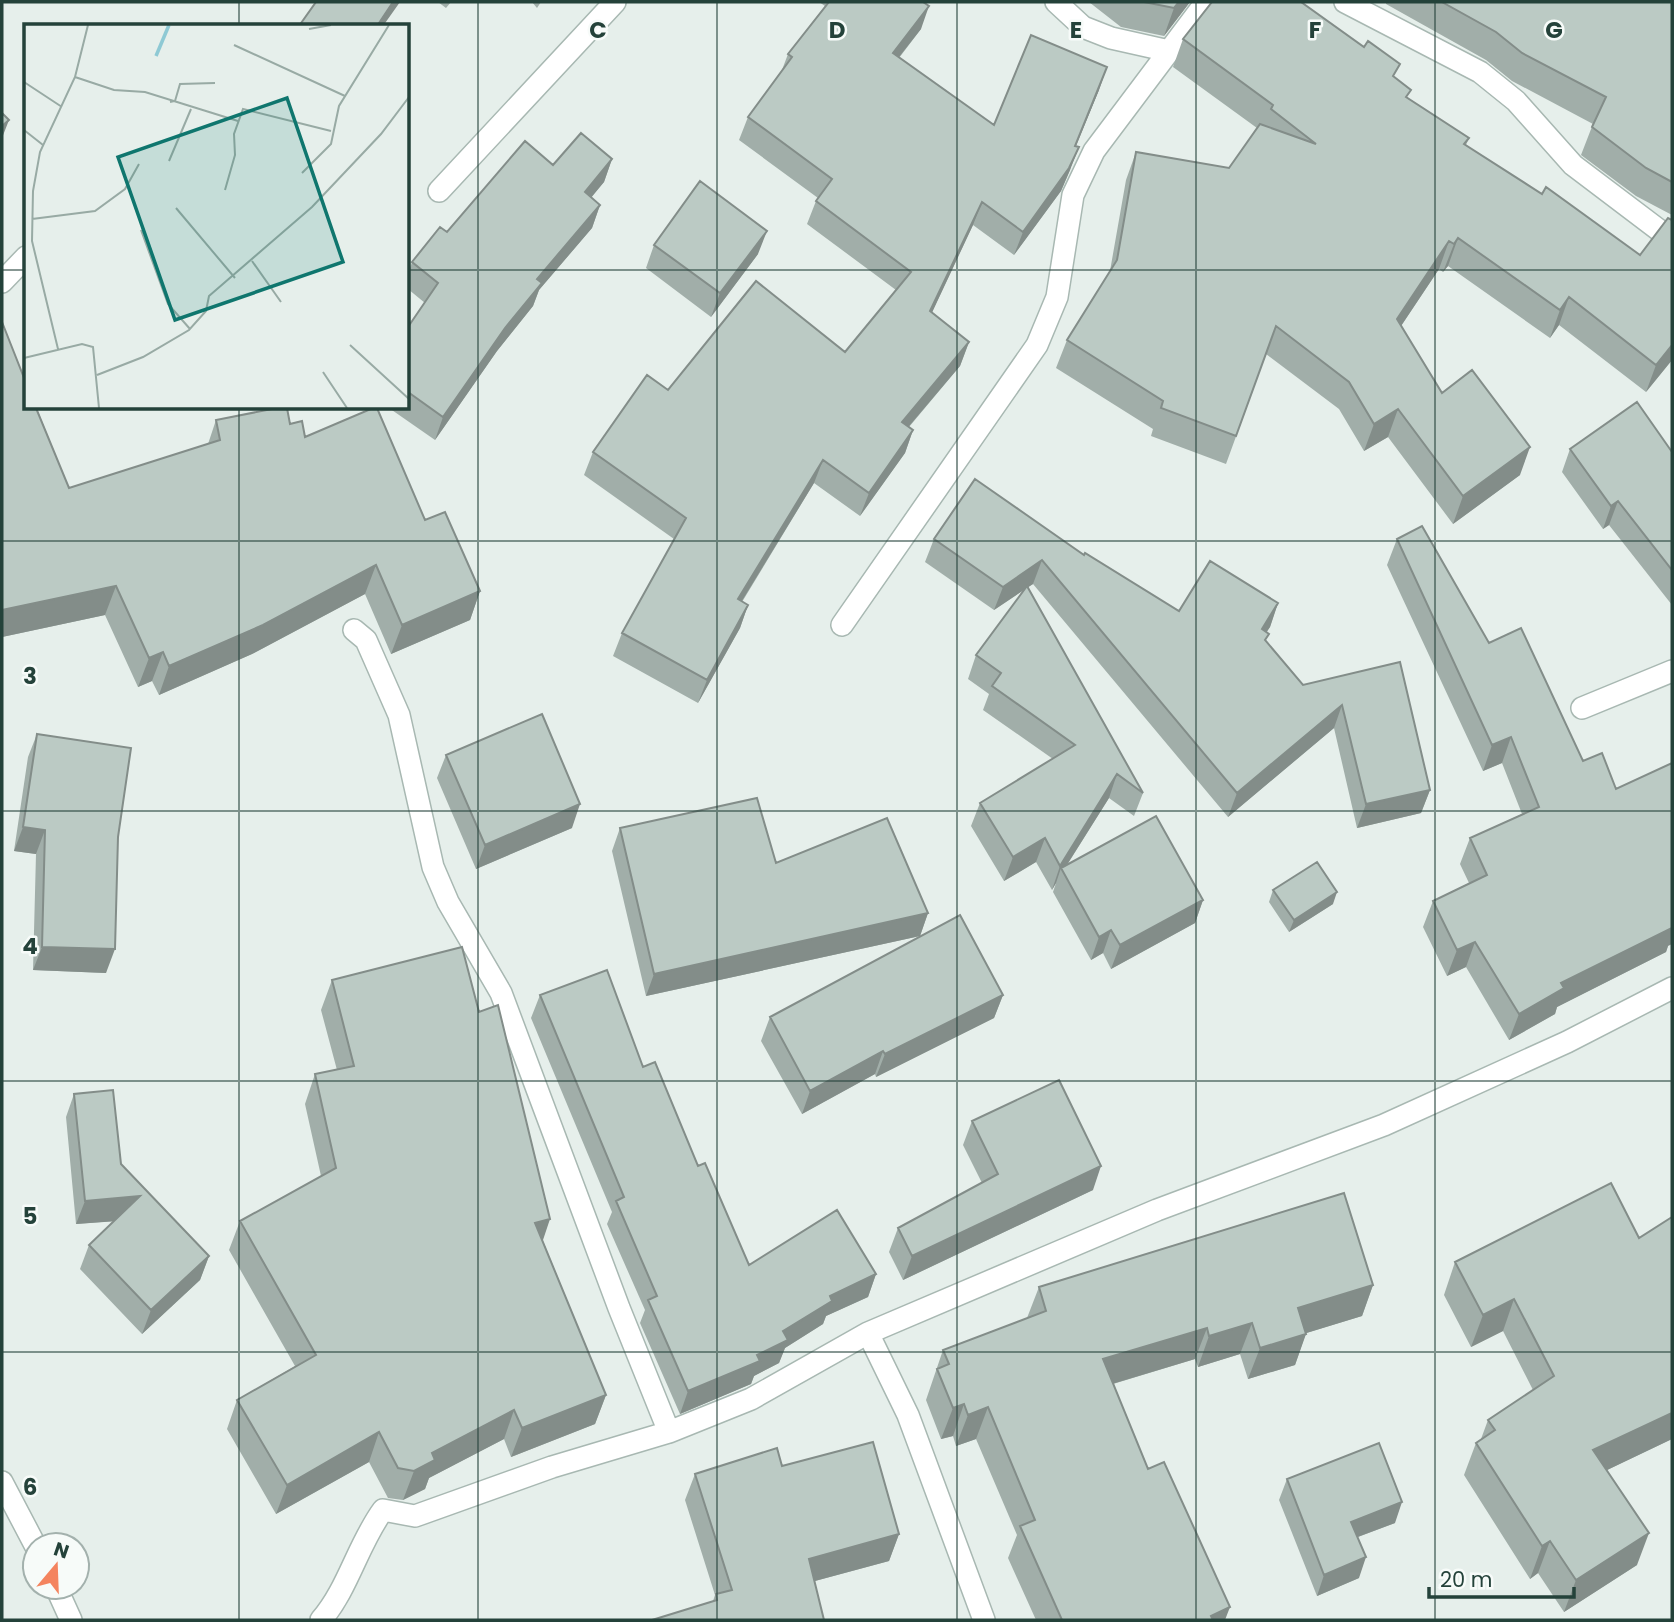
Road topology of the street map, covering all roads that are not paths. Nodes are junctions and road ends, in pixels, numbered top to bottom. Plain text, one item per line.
1 (615, 2) edge
2 (1056, 2) edge
3 (1206, 2) edge
4 (1345, 2) edge
5 (1169, 51) junction
6 (439, 191) dead end
7 (1672, 240) edge
8 (24, 259) edge
9 (2, 282) edge
10 (842, 625) dead end
11 (354, 630) dead end
12 (1672, 671) edge
13 (1581, 708) dead end
14 (1672, 988) edge
15 (868, 1333) junction
16 (669, 1432) junction
17 (2, 1482) edge
18 (28, 1531) edge
19 (62, 1601) edge
20 (71, 1620) edge
21 (321, 1620) edge
22 (984, 1620) edge

1 - 6 street
2 - 5 street
3 - 5 street
4 - 7 street
5 - 10 street
8 - 9 street
11 - 16 street
12 - 13 street
14 - 15 street
15 - 16 street
15 - 22 street
16 - 21 street
17 - 18 street
19 - 20 street

